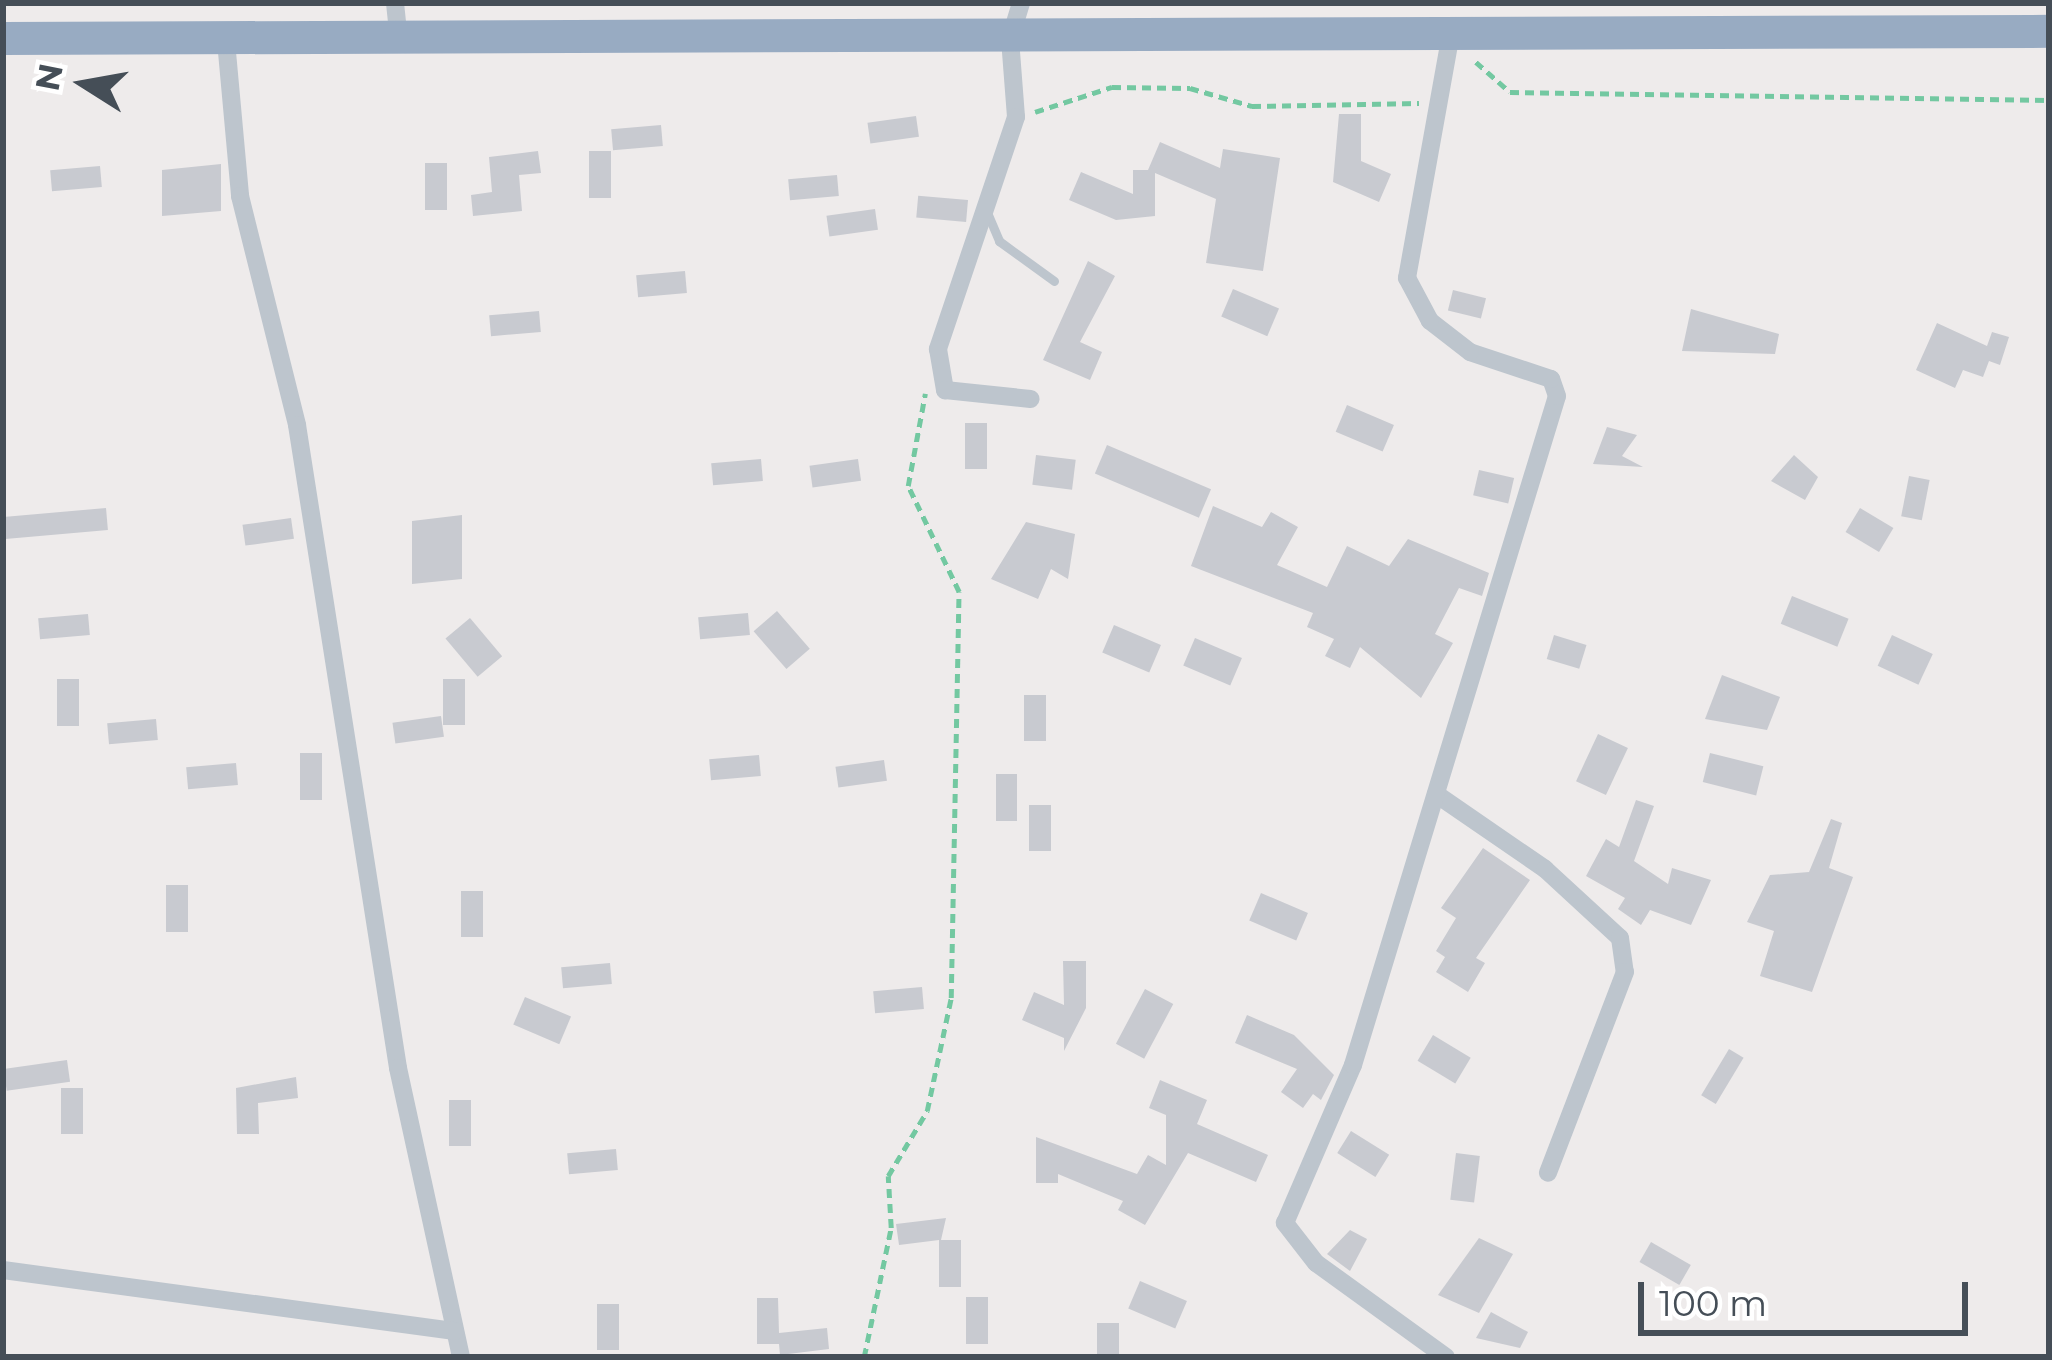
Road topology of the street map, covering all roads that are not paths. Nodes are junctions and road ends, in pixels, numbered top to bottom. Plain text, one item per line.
1 (395, 3) edge
2 (1021, 3) edge
3 (2049, 31) edge
4 (3, 38) edge
5 (1450, 38) junction
6 (1010, 39) junction
7 (399, 40) junction
8 (226, 41) junction
9 (986, 210) junction
10 (1054, 281) dead end
11 (1030, 399) dead end
12 (1436, 794) junction
13 (1548, 1174) dead end
14 (3, 1270) edge
15 (454, 1331) junction
16 (461, 1357) edge
17 (1445, 1357) edge

1 - 7 street
2 - 6 street
3 - 5 highway
4 - 8 highway
5 - 6 highway
5 - 12 street
6 - 7 highway
6 - 9 street
7 - 8 highway
8 - 15 street
9 - 10 lane
9 - 11 street
12 - 13 street
12 - 17 street
14 - 15 street
15 - 16 street

